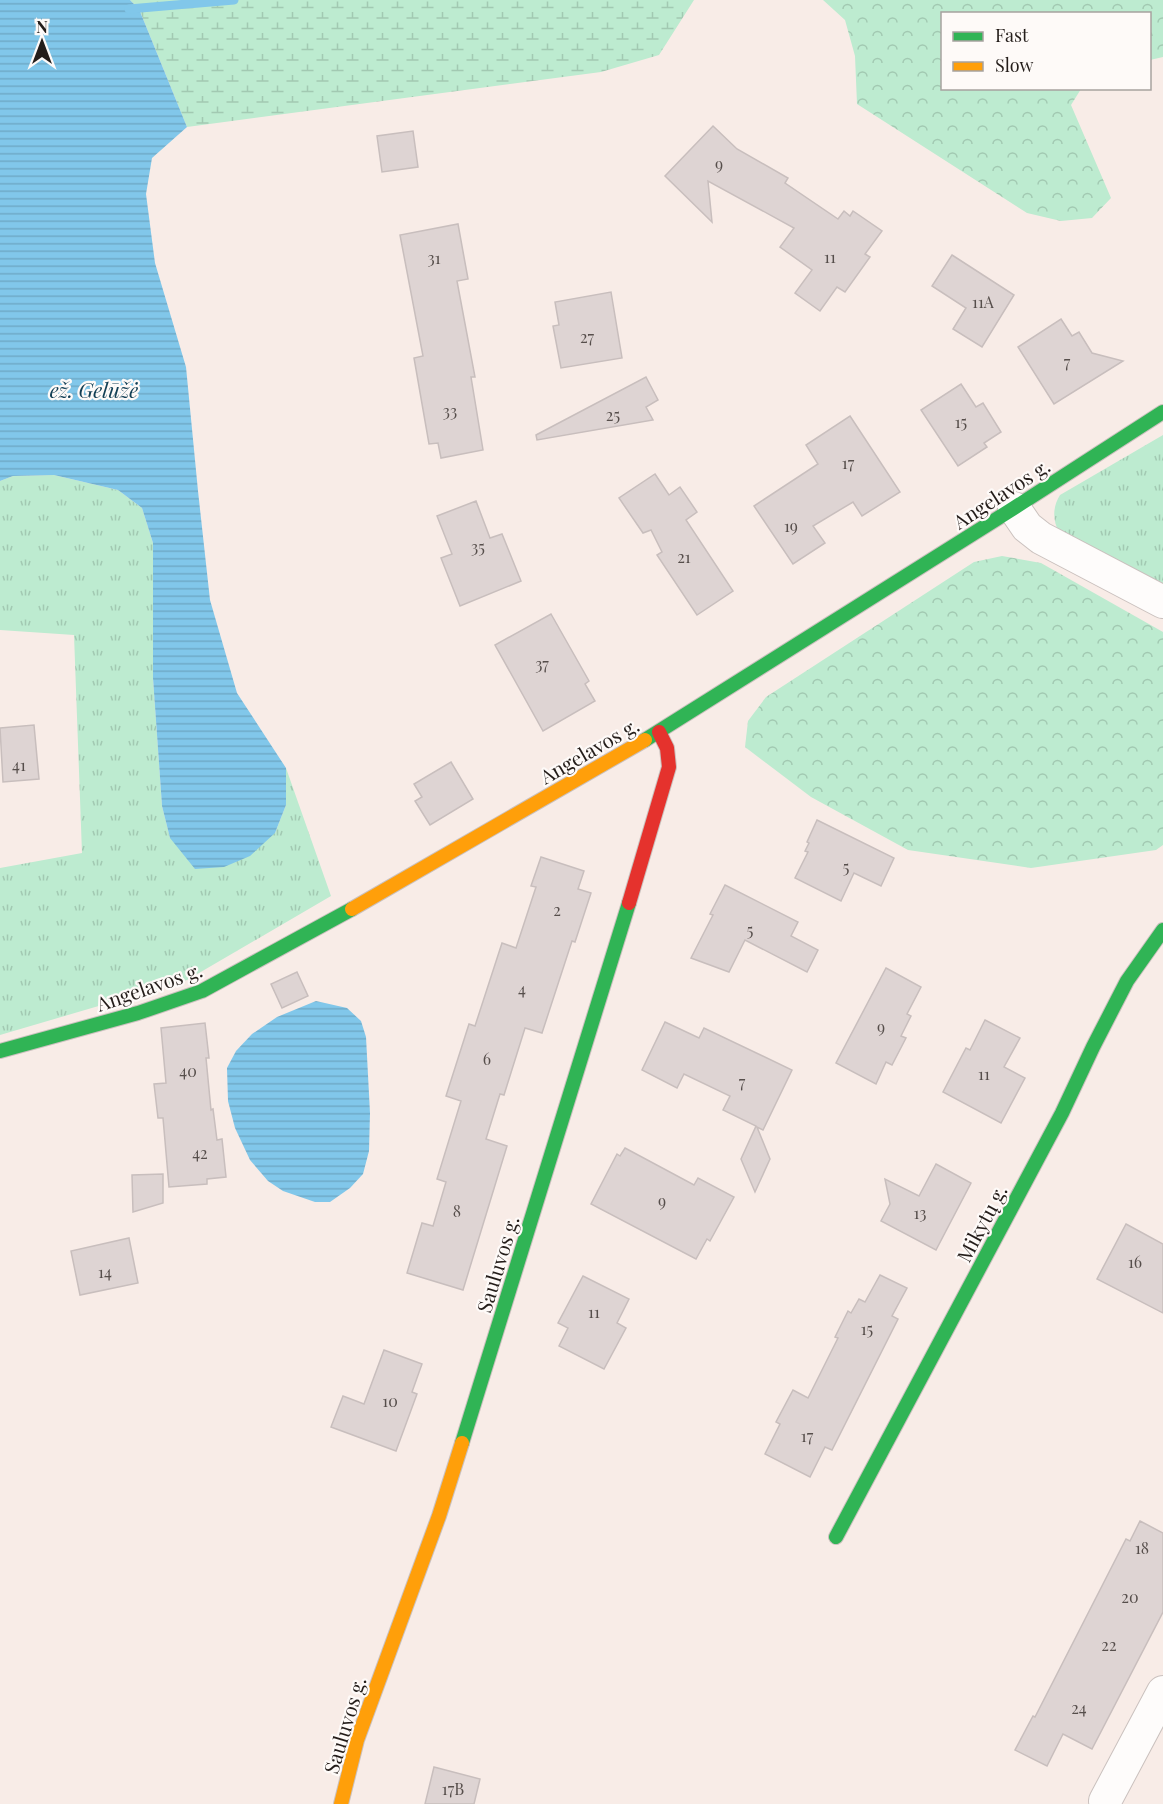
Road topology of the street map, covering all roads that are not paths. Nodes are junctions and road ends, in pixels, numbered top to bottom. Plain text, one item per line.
1 (1163, 412) edge
2 (1014, 508) junction
3 (1163, 602) edge
4 (659, 732) junction
5 (1163, 930) edge
6 (0, 1051) edge
7 (836, 1537) dead end
8 (1163, 1692) edge
9 (1105, 1801) dead end
10 (341, 1804) edge

1 - 2 street, Angelavos g.
2 - 3 street
2 - 4 street, Angelavos g.
4 - 6 street, Angelavos g.
4 - 10 street, Sauluvos g.
5 - 7 street, Mikytų g.
8 - 9 street

